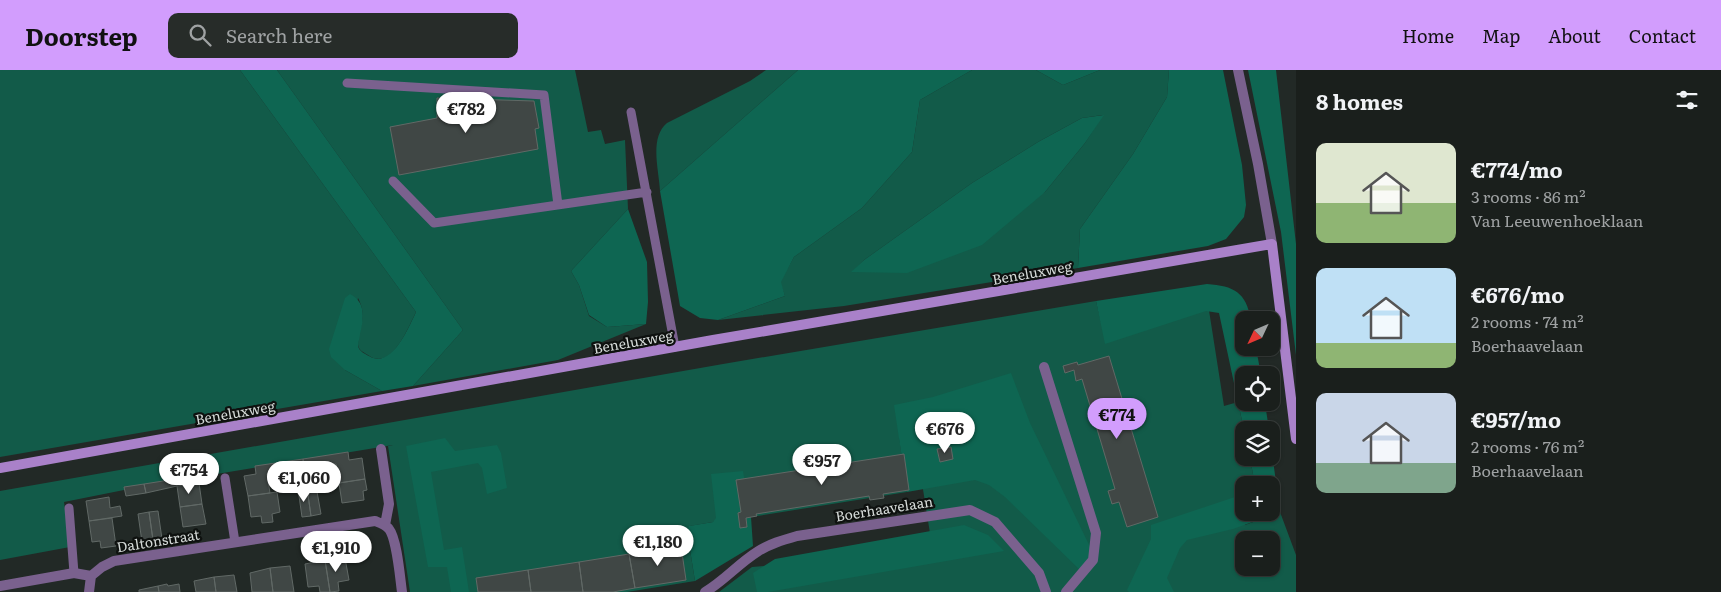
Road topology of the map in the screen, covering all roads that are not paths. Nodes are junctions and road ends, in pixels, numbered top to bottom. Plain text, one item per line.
1 (1238, 70) edge
2 (347, 83) dead end
3 (631, 112) dead end
4 (393, 180) dead end
5 (647, 192) junction
6 (558, 205) junction
7 (1272, 244) junction
8 (676, 347) junction
9 (1044, 367) dead end
10 (1296, 439) edge
11 (381, 449) dead end
12 (0, 468) edge
13 (225, 478) dead end
14 (69, 508) dead end
15 (387, 527) junction
16 (234, 542) junction
17 (74, 573) junction
18 (91, 576) junction
19 (0, 586) edge
20 (89, 592) edge
21 (402, 592) edge
22 (705, 592) edge
23 (1046, 592) edge
24 (1066, 592) edge

1 - 7 street
2 - 6 lane
3 - 5 lane
4 - 6 lane
5 - 6 lane
5 - 8 lane
7 - 8 main road, Beneluxweg
7 - 10 main road
8 - 12 main road, Beneluxweg
9 - 24 street
11 - 15 street
13 - 16 lane
14 - 17 lane
15 - 16 street, Daltonstraat
15 - 21 street
16 - 18 street, Daltonstraat
17 - 18 street
17 - 19 street
18 - 20 street
22 - 23 street, Boerhaavelaan

